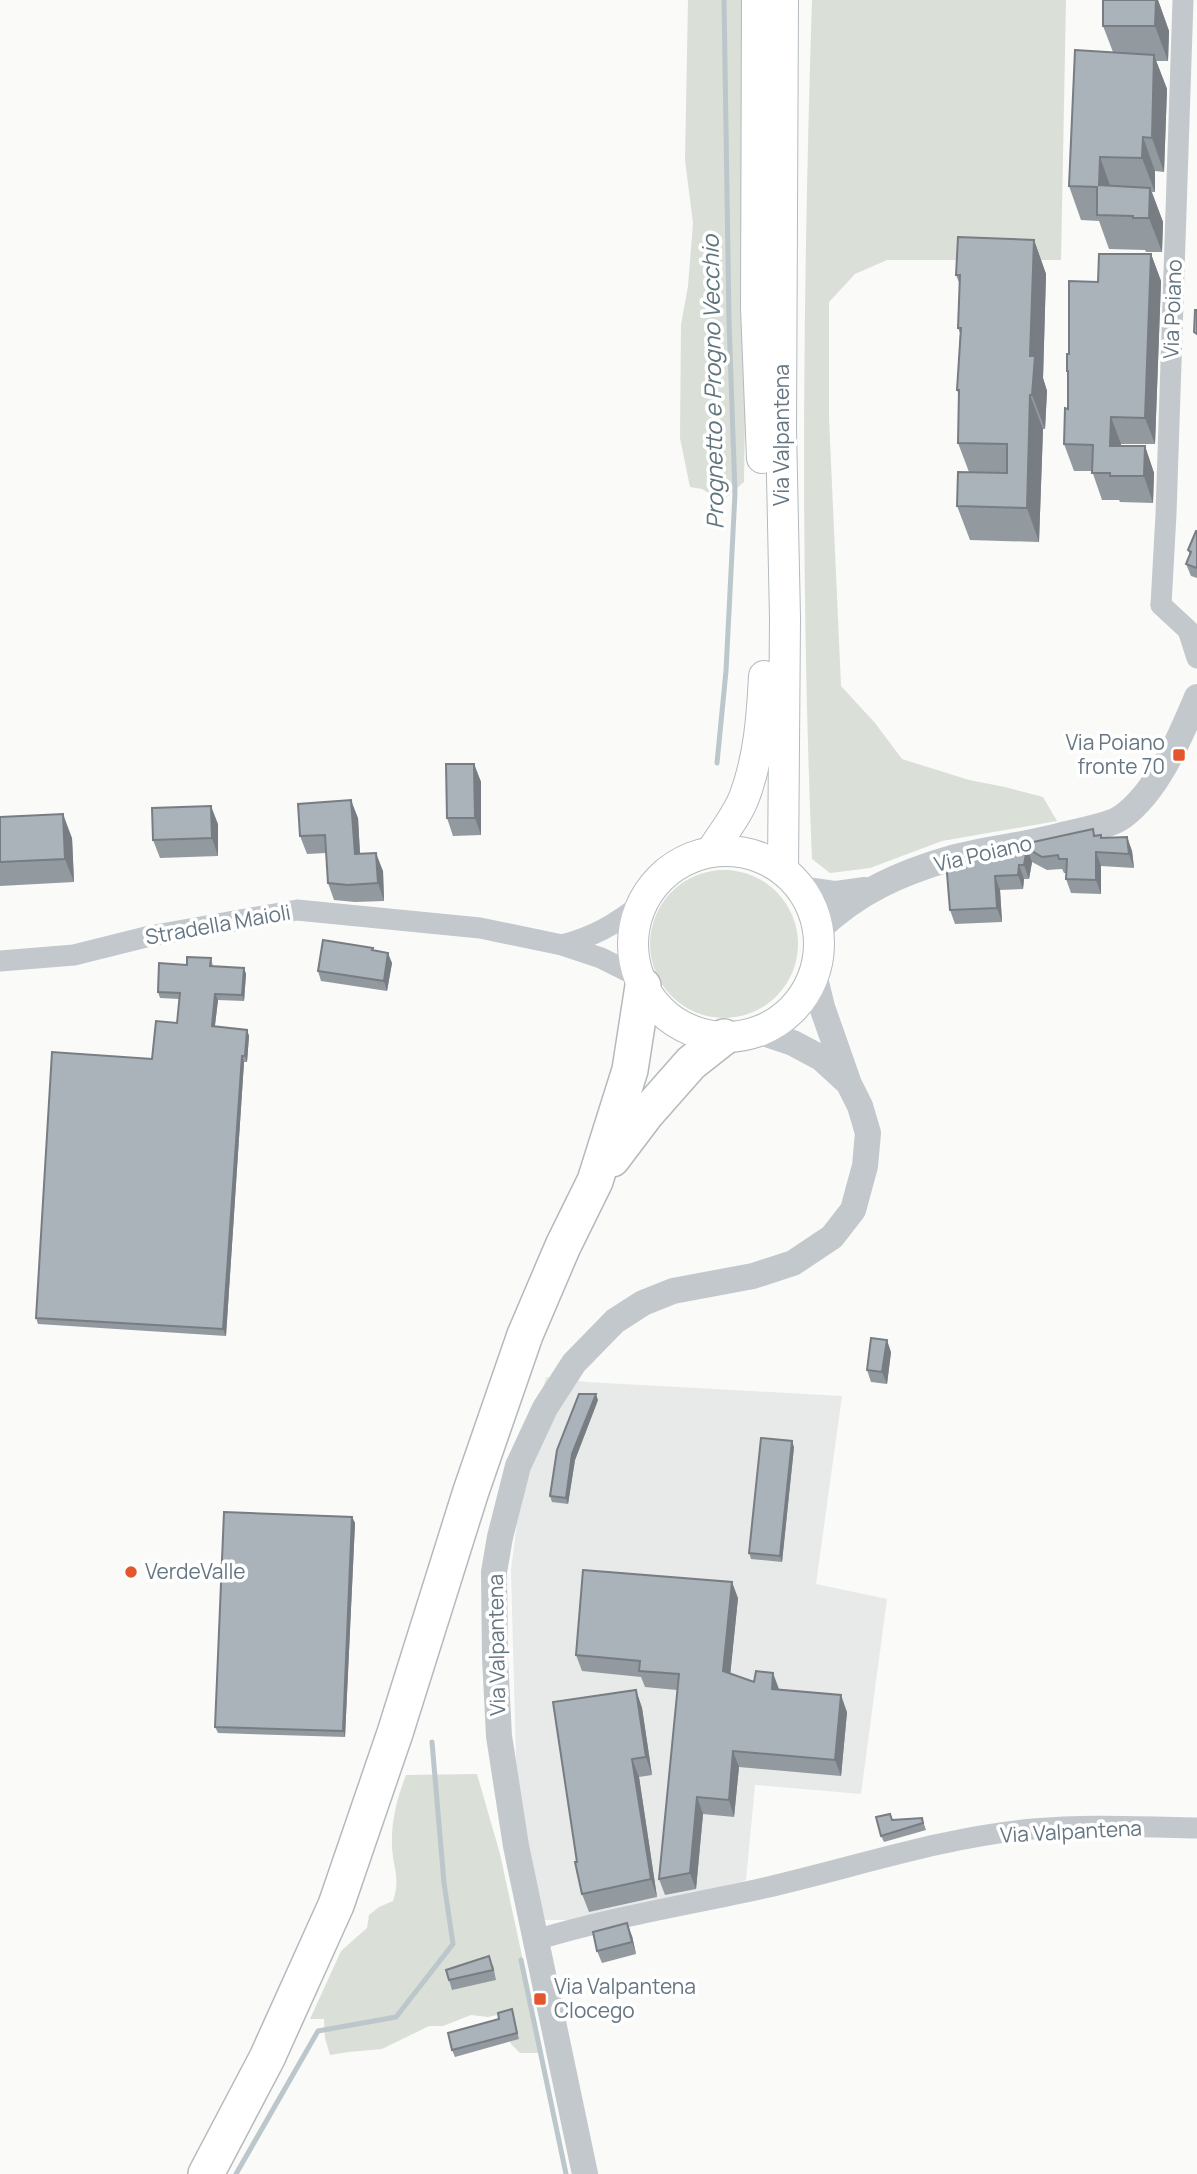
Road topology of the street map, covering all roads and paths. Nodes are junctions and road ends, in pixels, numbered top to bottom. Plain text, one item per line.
1 (757, 0) edge
2 (783, 0) edge
3 (1183, 7) edge
4 (1161, 605) junction
5 (1197, 614) edge
6 (1197, 658) edge
7 (1197, 697) edge
8 (711, 852) junction
9 (792, 880) junction
10 (870, 889) junction
11 (641, 904) junction
12 (818, 930) junction
13 (562, 945) junction
14 (0, 961) edge
15 (814, 974) junction
16 (641, 982) junction
17 (741, 1034) junction
18 (849, 1084) junction
19 (595, 1181) junction
20 (1197, 1828) edge
21 (536, 1940) junction
22 (206, 2174) edge
23 (584, 2174) edge

1 - 8 main road, Via Valpantena
2 - 9 main road, Via Valpantena
3 - 4 street, Via Poiano
4 - 5 street
4 - 6 street
7 - 10 street, Via Poiano
8 - 9 main road, Via Valpantena
8 - 11 main road, Via Valpantena
9 - 10 street, Via Poiano
9 - 12 main road, Via Valpantena
10 - 12 street, Via Poiano
11 - 13 street, Stradella Maioli
11 - 16 main road, Via Valpantena
12 - 15 main road, Via Valpantena
13 - 14 street, Stradella Maioli
13 - 16 street, Stradella Maioli
15 - 17 main road, Via Valpantena
15 - 18 street, Via Valpantena
16 - 17 main road, Via Valpantena
16 - 19 highway, Via Valpantena
17 - 18 street, Via Valpantena
17 - 19 highway, Via Valpantena
18 - 21 street, Via Valpantena
19 - 22 highway
20 - 21 street, Via Valpantena
21 - 23 street, Via Valpantena

